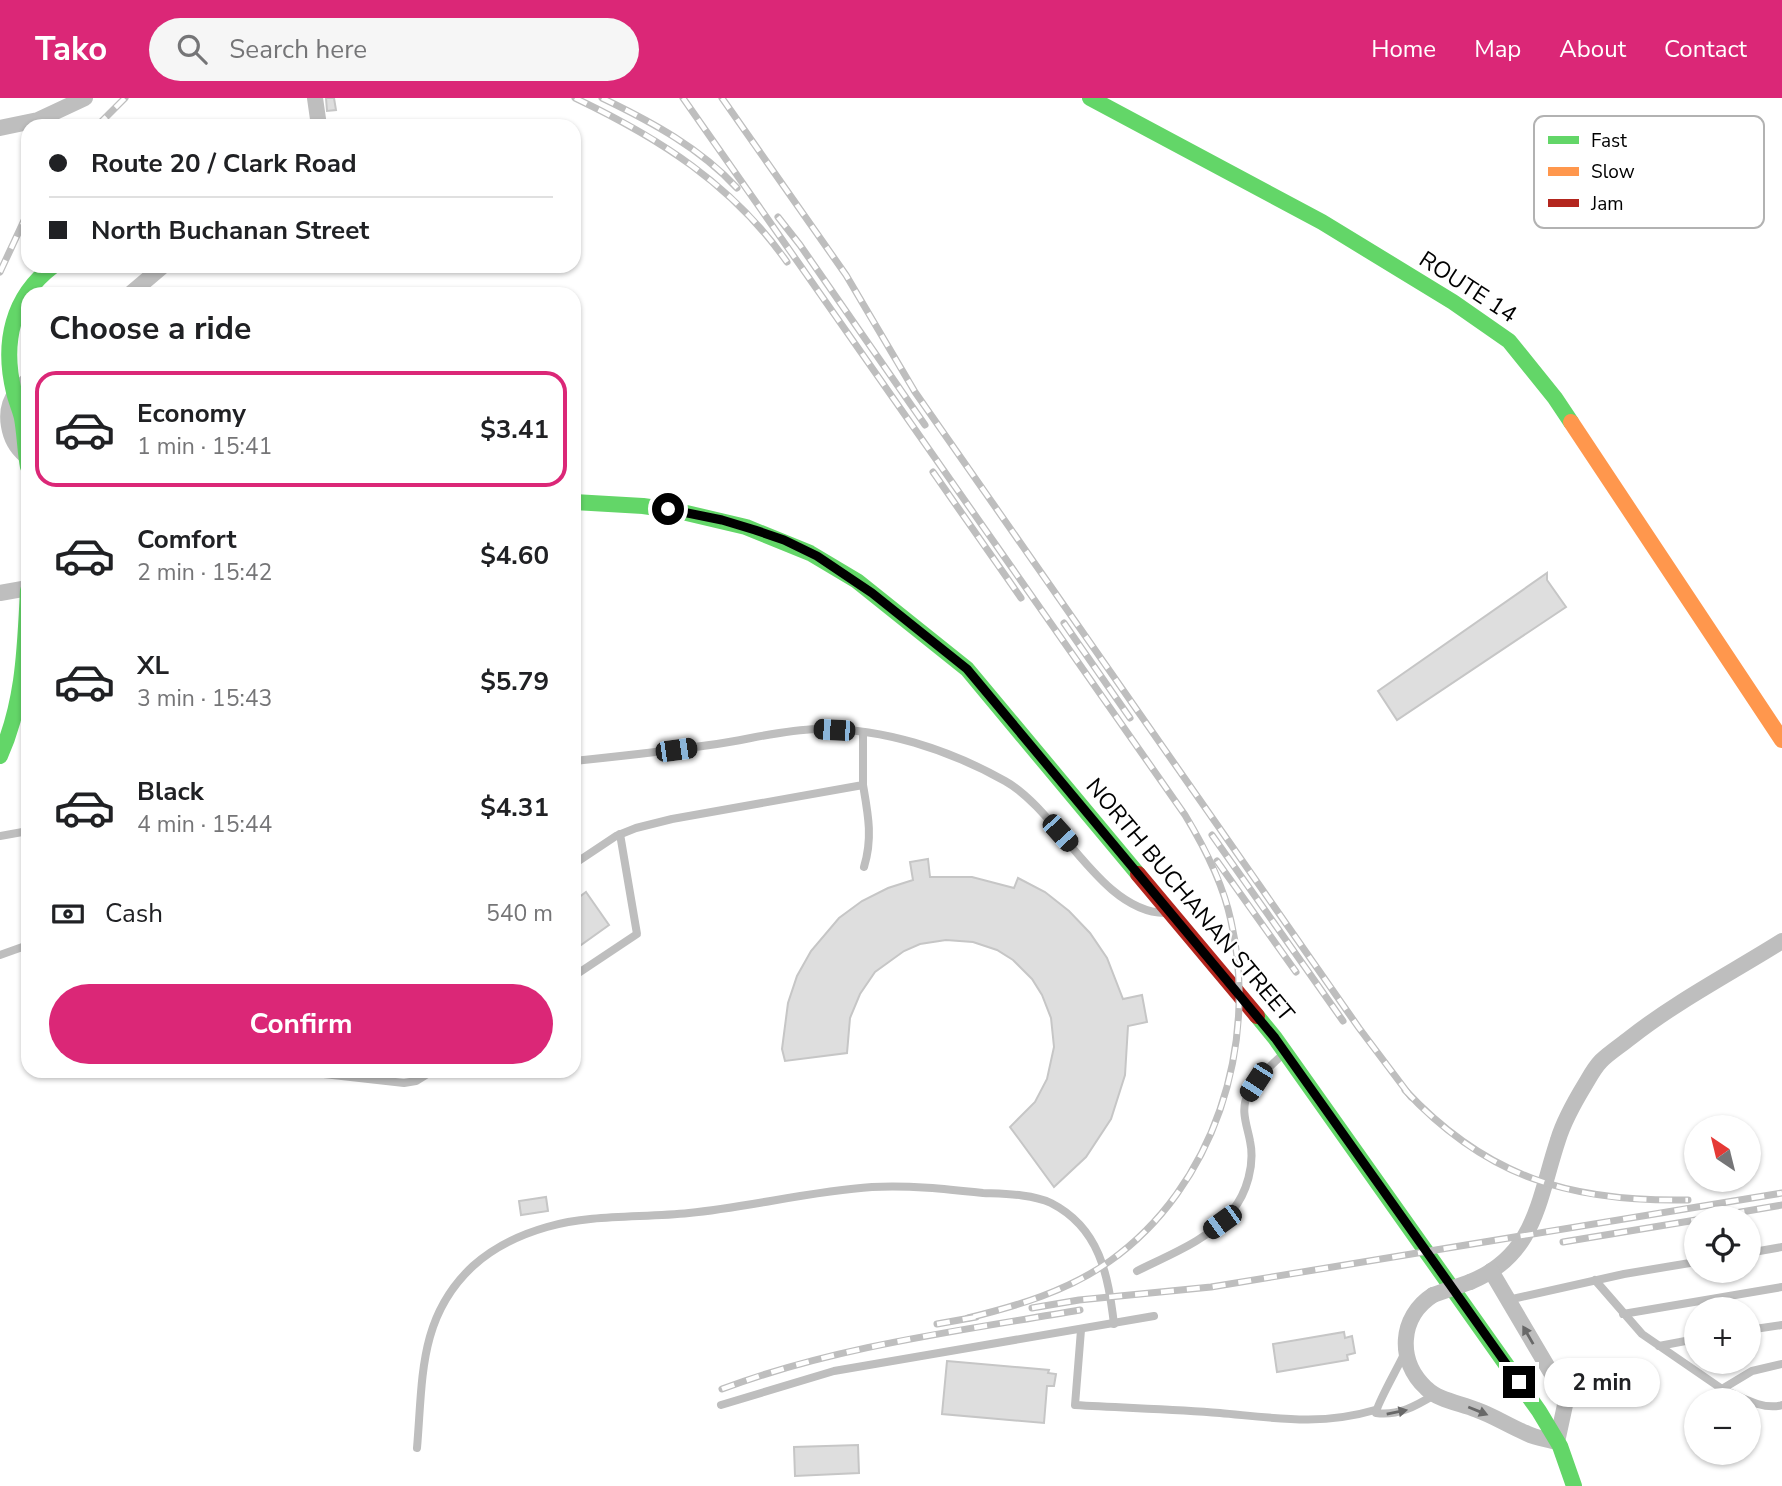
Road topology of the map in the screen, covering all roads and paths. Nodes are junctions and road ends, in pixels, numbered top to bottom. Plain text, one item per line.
1 (85, 98) edge
2 (315, 98) edge
3 (1090, 98) edge
4 (40, 119) edge
5 (317, 119) edge
6 (21, 124) edge
7 (0, 128) edge
8 (45, 273) edge
9 (155, 273) edge
10 (30, 287) edge
11 (138, 287) edge
12 (21, 302) edge
13 (21, 388) edge
14 (15, 394) junction
15 (21, 412) edge
16 (581, 502) edge
17 (21, 590) edge
18 (0, 593) edge
19 (21, 711) edge
20 (863, 733) junction
21 (1782, 740) edge
22 (0, 756) edge
23 (581, 760) edge
24 (863, 785) junction
25 (21, 832) edge
26 (620, 834) junction
27 (0, 836) edge
28 (581, 859) edge
29 (864, 867) dead end
30 (1171, 913) junction
31 (1782, 941) edge
32 (21, 948) edge
33 (0, 955) edge
34 (581, 971) edge
35 (1285, 1052) junction
36 (359, 1078) edge
37 (421, 1078) edge
38 (1782, 1247) edge
39 (1761, 1251) edge
40 (1684, 1264) edge
41 (1138, 1271) dead end
42 (1491, 1271) junction
43 (1595, 1280) junction
44 (1782, 1287) edge
45 (1508, 1300) junction
46 (1623, 1314) junction
47 (1154, 1316) dead end
48 (1114, 1324) junction
49 (1782, 1325) edge
50 (1761, 1328) edge
51 (1081, 1330) junction
52 (1684, 1341) edge
53 (1659, 1346) junction
54 (1406, 1350) junction
55 (1782, 1364) edge
56 (1721, 1388) edge
57 (1724, 1388) edge
58 (1436, 1394) junction
59 (720, 1405) dead end
60 (1761, 1405) edge
61 (1782, 1405) edge
62 (1375, 1410) junction
63 (1557, 1442) junction
64 (417, 1448) dead end
65 (1574, 1486) edge

1 - 4 street
2 - 5 street
3 - 21 street, ROUTE 14
6 - 7 street
8 - 10 street
9 - 11 street
12 - 14 street
13 - 14 street
14 - 15 street
16 - 30 street, NORTH BUCHANAN STREET
17 - 18 street
19 - 22 street
20 - 23 lane
20 - 24 lane
20 - 30 lane
24 - 26 lane
24 - 29 lane
25 - 27 lane
26 - 28 lane
26 - 34 lane
30 - 35 street, NORTH BUCHANAN STREET
31 - 42 street
32 - 33 lane
35 - 41 lane
35 - 63 street, NORTH BUCHANAN STREET
36 - 37 lane
38 - 39 lane
40 - 43 lane
42 - 45 street
42 - 54 street, bridge
43 - 45 lane
43 - 46 lane
44 - 46 lane
63 -> 45 street
46 - 53 lane
47 - 48 lane
48 - 51 lane
48 - 64 lane
49 - 50 lane
51 - 59 lane
51 - 62 lane
52 - 53 lane
53 - 56 lane
54 - 58 street
54 - 62 lane
55 - 57 lane
62 -> 58 lane
58 -> 63 street
60 - 61 lane
63 - 65 street, NORTH BUCHANAN STREET

